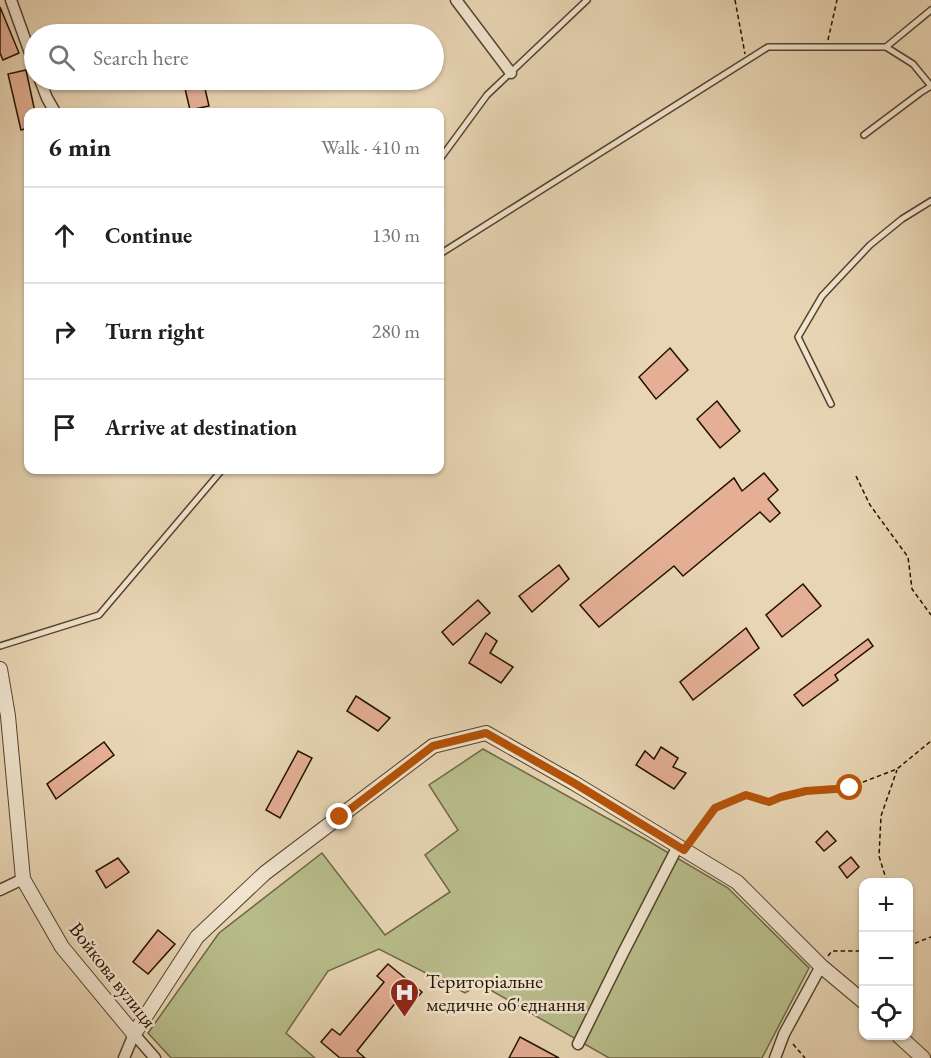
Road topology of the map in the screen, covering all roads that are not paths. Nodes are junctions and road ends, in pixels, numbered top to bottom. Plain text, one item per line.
1 (11, 0) edge
2 (456, 0) edge
3 (587, 0) edge
4 (931, 10) edge
5 (24, 36) edge
6 (886, 46) junction
7 (511, 73) junction
8 (931, 86) edge
9 (44, 90) edge
10 (53, 108) edge
11 (864, 135) dead end
12 (444, 154) edge
13 (931, 201) edge
14 (444, 251) edge
15 (831, 404) dead end
16 (219, 474) edge
17 (0, 646) edge
18 (0, 669) edge
19 (681, 848) junction
20 (23, 879) junction
21 (0, 890) edge
22 (821, 966) junction
23 (859, 998) edge
24 (134, 1034) junction
25 (904, 1040) edge
26 (578, 1044) dead end
27 (124, 1058) edge
28 (155, 1058) edge
29 (775, 1058) edge
30 (923, 1058) edge

1 - 5 street
2 - 7 street
3 - 7 lane
4 - 6 lane
6 - 8 lane
6 - 14 lane
7 - 12 lane
8 - 11 lane
9 - 10 street
13 - 15 lane
16 - 17 lane
18 - 20 street, Войкова вулиця
19 - 22 street
19 - 24 street
19 - 26 street
20 - 21 street
20 - 24 street, Войкова вулиця
22 - 23 street
22 - 29 street
24 - 27 street
24 - 28 street, Войкова вулиця
25 - 30 street

